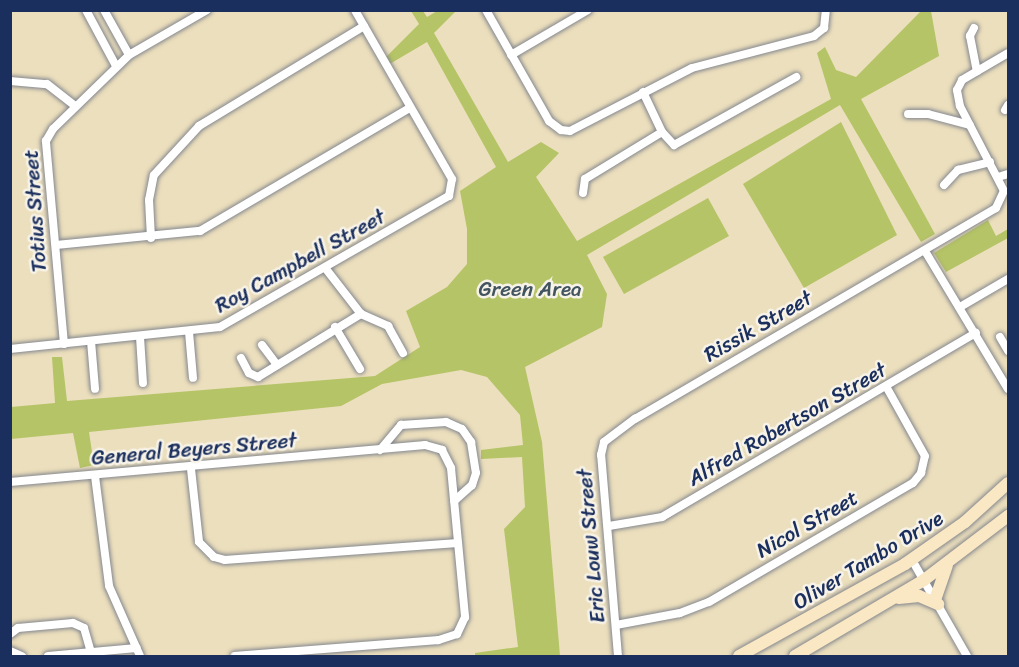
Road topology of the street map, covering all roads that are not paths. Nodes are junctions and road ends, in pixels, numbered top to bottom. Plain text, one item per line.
1 (86, 10) edge
2 (104, 10) edge
3 (207, 10) edge
4 (355, 10) edge
5 (486, 10) edge
6 (588, 10) edge
7 (826, 10) edge
8 (364, 26) junction
9 (974, 28) dead end
10 (1008, 53) edge
11 (129, 55) junction
12 (511, 56) junction
13 (116, 66) junction
14 (977, 71) junction
15 (796, 78) dead end
16 (10, 81) edge
17 (644, 92) junction
18 (75, 106) junction
19 (410, 108) junction
20 (908, 114) dead end
21 (970, 125) junction
22 (662, 132) junction
23 (990, 162) junction
24 (1008, 174) edge
25 (998, 177) junction
26 (944, 185) dead end
27 (583, 193) dead end
28 (151, 238) junction
29 (56, 245) junction
30 (925, 251) junction
31 (326, 269) junction
32 (1008, 279) edge
33 (960, 307) junction
34 (361, 314) junction
35 (335, 327) junction
36 (189, 332) junction
37 (976, 333) junction
38 (140, 337) junction
39 (1000, 337) dead end
40 (91, 341) junction
41 (63, 344) junction
42 (262, 345) dead end
43 (10, 349) edge
44 (1008, 351) edge
45 (403, 353) dead end
46 (241, 358) dead end
47 (277, 366) junction
48 (360, 369) dead end
49 (1005, 376) edge
50 (193, 378) dead end
51 (143, 383) dead end
52 (887, 388) junction
53 (95, 389) dead end
54 (1008, 389) edge
55 (610, 435) joint
56 (380, 450) junction
57 (191, 469) junction
58 (95, 476) junction
59 (10, 482) edge
60 (1008, 483) edge
61 (454, 501) junction
62 (1008, 516) edge
63 (609, 526) junction
64 (457, 543) junction
65 (912, 560) junction
66 (952, 561) junction
67 (924, 580) junction
68 (894, 598) junction
69 (936, 602) junction
70 (616, 625) junction
71 (10, 634) edge
72 (10, 651) edge
73 (138, 652) edge
74 (92, 654) edge
75 (22, 657) edge
76 (48, 657) edge
77 (235, 657) edge
78 (618, 657) edge
79 (739, 657) edge
80 (795, 657) edge
81 (968, 657) edge

1 - 13 street
2 - 11 street
3 - 11 street, Totius Street
4 - 8 street
5 - 12 street
6 - 12 street
7 - 17 street
8 - 19 street
8 - 28 street
9 - 14 street
10 - 14 street
11 - 13 street, Totius Street
12 - 17 street
13 - 18 street, Totius Street
14 - 21 street
15 - 22 street
16 - 18 street
17 - 22 street
18 - 29 street, Totius Street
19 - 28 street
19 - 31 street, Roy Campbell Street
20 - 21 street
21 - 23 street
22 - 27 street
23 - 25 street
23 - 26 street
24 - 25 street
25 - 30 street, Rissik Street
28 - 29 street
29 - 41 street, Totius Street
30 - 33 street
30 - 55 street, Rissik Street
31 - 34 street
31 - 36 street, Roy Campbell Street
32 - 33 street
33 - 37 street
34 - 35 street
34 - 45 street
35 - 47 street
35 - 48 street
36 - 38 street, Roy Campbell Street
36 - 50 street
37 - 49 street
37 - 52 street, Alfred Robertson Street
38 - 40 street, Roy Campbell Street
38 - 51 street
39 - 44 street
40 - 41 street, Roy Campbell Street
40 - 53 street
41 - 43 street, Roy Campbell Street
42 - 47 street
46 - 47 street
49 - 54 street
52 - 63 street, Alfred Robertson Street
52 - 70 street, Nicol Street
55 - 63 street, Eric Louw Street
56 - 57 street, General Beyers Street
56 - 61 street, General Beyers Street
56 - 61 street
57 - 58 street, General Beyers Street
57 - 64 street
58 - 59 street, General Beyers Street
58 - 73 street
60 - 65 street, Oliver Tambo Drive
61 - 64 street
62 - 66 street, Oliver Tambo Drive
63 - 70 street, Eric Louw Street
64 - 77 street
65 - 67 street
65 - 79 street, Oliver Tambo Drive
66 - 67 street, Oliver Tambo Drive
66 - 69 street
67 - 68 street, Oliver Tambo Drive
67 - 69 street
68 - 69 street
68 - 80 street, Oliver Tambo Drive
69 - 81 street
70 - 78 street, Eric Louw Street
71 - 74 street
72 - 75 street
73 - 74 street
74 - 76 street

